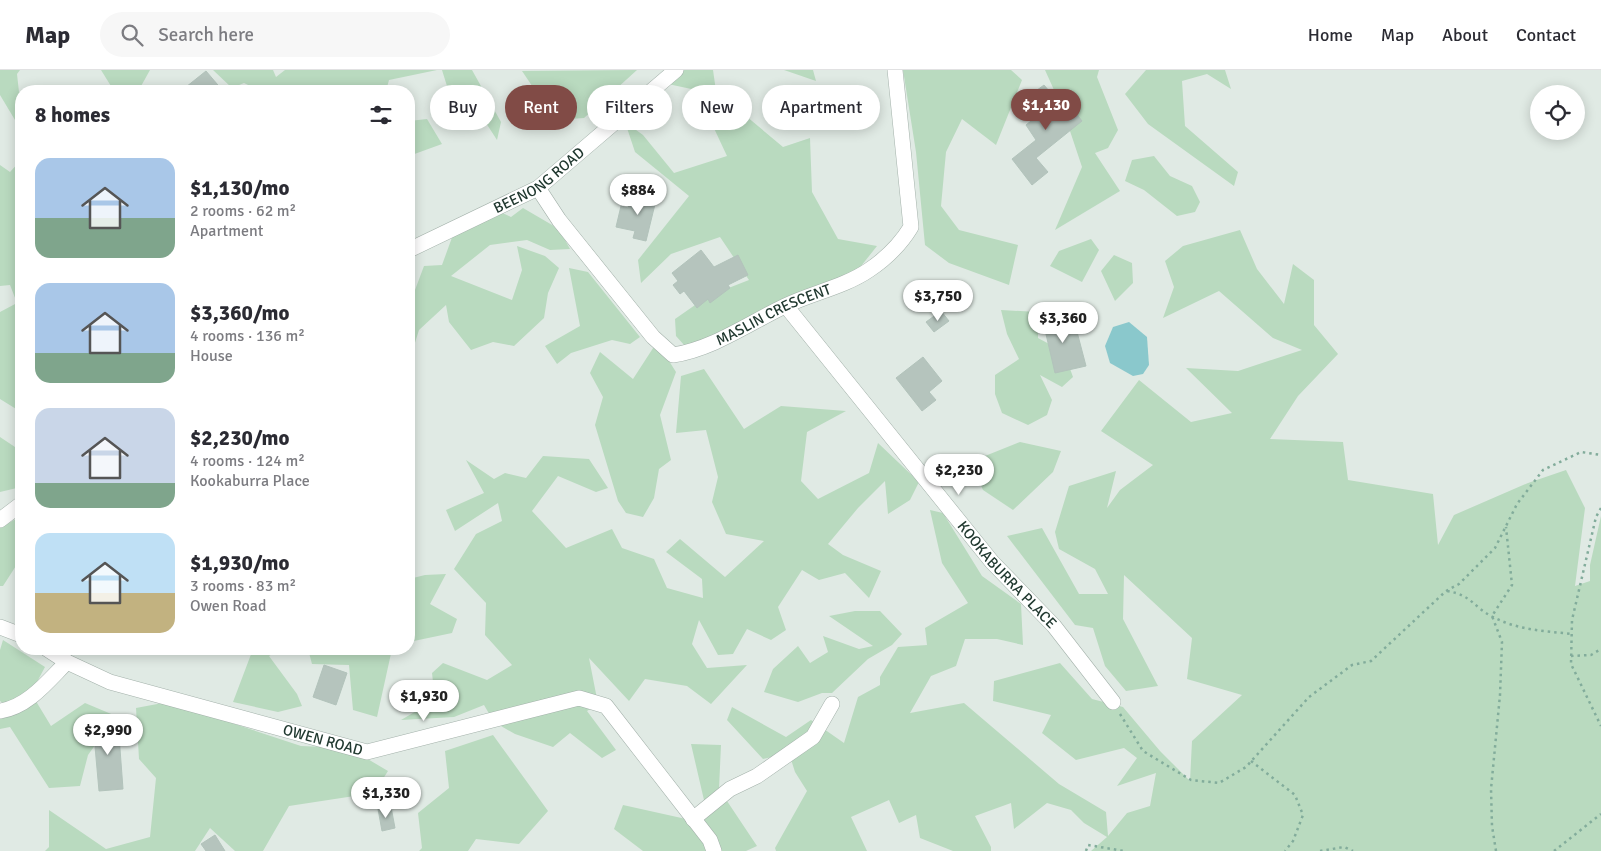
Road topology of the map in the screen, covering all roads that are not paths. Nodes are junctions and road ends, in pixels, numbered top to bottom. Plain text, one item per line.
1 (676, 70) edge
2 (895, 70) edge
3 (538, 188) junction
4 (415, 247) edge
5 (786, 306) junction
6 (15, 509) edge
7 (0, 520) edge
8 (0, 627) edge
9 (15, 633) edge
10 (56, 655) edge
11 (67, 662) junction
12 (1113, 702) road end
13 (832, 704) dead end
14 (0, 711) edge
15 (694, 819) junction
16 (714, 851) edge

1 - 3 street, BEENONG ROAD
2 - 5 street, MASLIN CRESCENT
3 - 4 street, BEENONG ROAD
3 - 5 street, MASLIN CRESCENT
5 - 12 street, KOOKABURRA PLACE
6 - 7 street
8 - 9 street
10 - 11 street, OWEN ROAD
11 - 14 street
11 - 15 street, OWEN ROAD
13 - 15 street
15 - 16 street, OWEN ROAD

